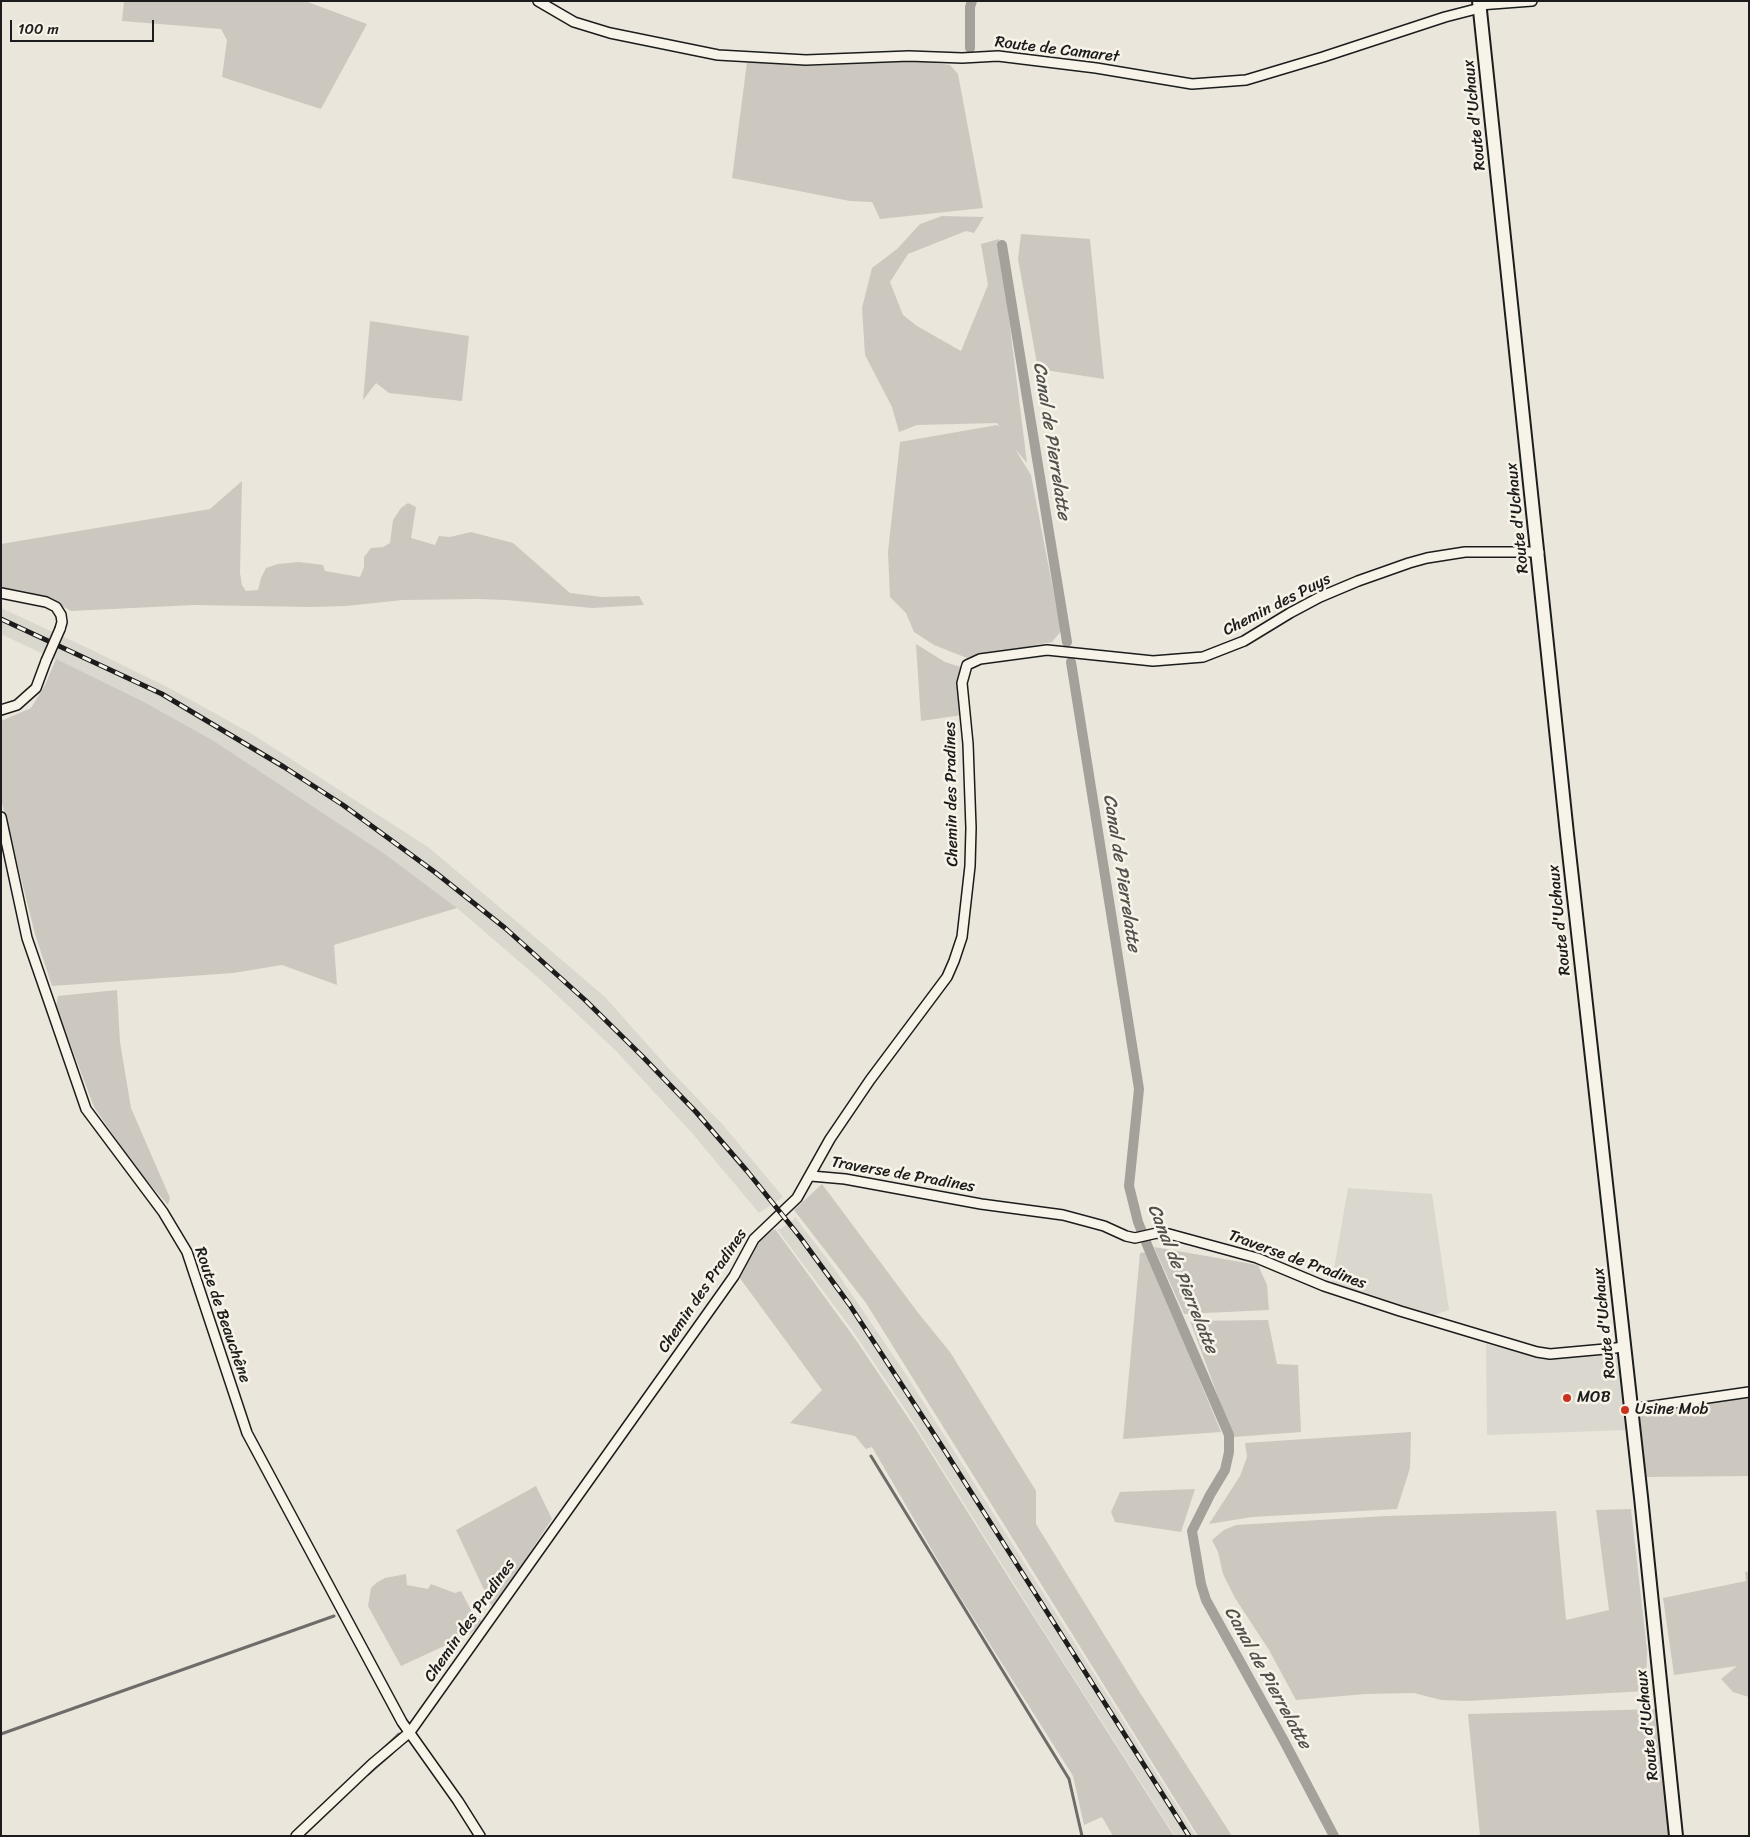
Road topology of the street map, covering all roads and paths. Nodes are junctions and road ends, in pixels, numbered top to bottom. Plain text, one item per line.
1 (538, 1) edge
2 (1532, 1) edge
3 (1480, 5) edge
4 (1538, 552) junction
5 (1, 593) edge
6 (967, 665) joint
7 (1, 710) edge
8 (1, 817) edge
9 (811, 1176) junction
10 (1624, 1346) junction
11 (1749, 1392) edge
12 (1632, 1410) junction
13 (410, 1732) junction
14 (296, 1836) edge
15 (480, 1836) edge
16 (1676, 1836) edge

1 - 3 street, Route de Camaret
2 - 3 street, Route de Camaret
3 - 4 main road, Route d'Uchaux
4 - 6 street, Chemin des Puys
4 - 10 main road, Route d'Uchaux
5 - 7 street, bridge
6 - 9 street, Chemin des Pradines
8 - 13 street, Route de Beauchêne
9 - 10 street, Traverse de Pradines
9 - 13 street, Chemin des Pradines
10 - 12 main road, Route d'Uchaux
11 - 12 street
12 - 16 main road, Route d'Uchaux
13 - 14 street, Chemin des Pradines
13 - 15 street, Route de Beauchêne

